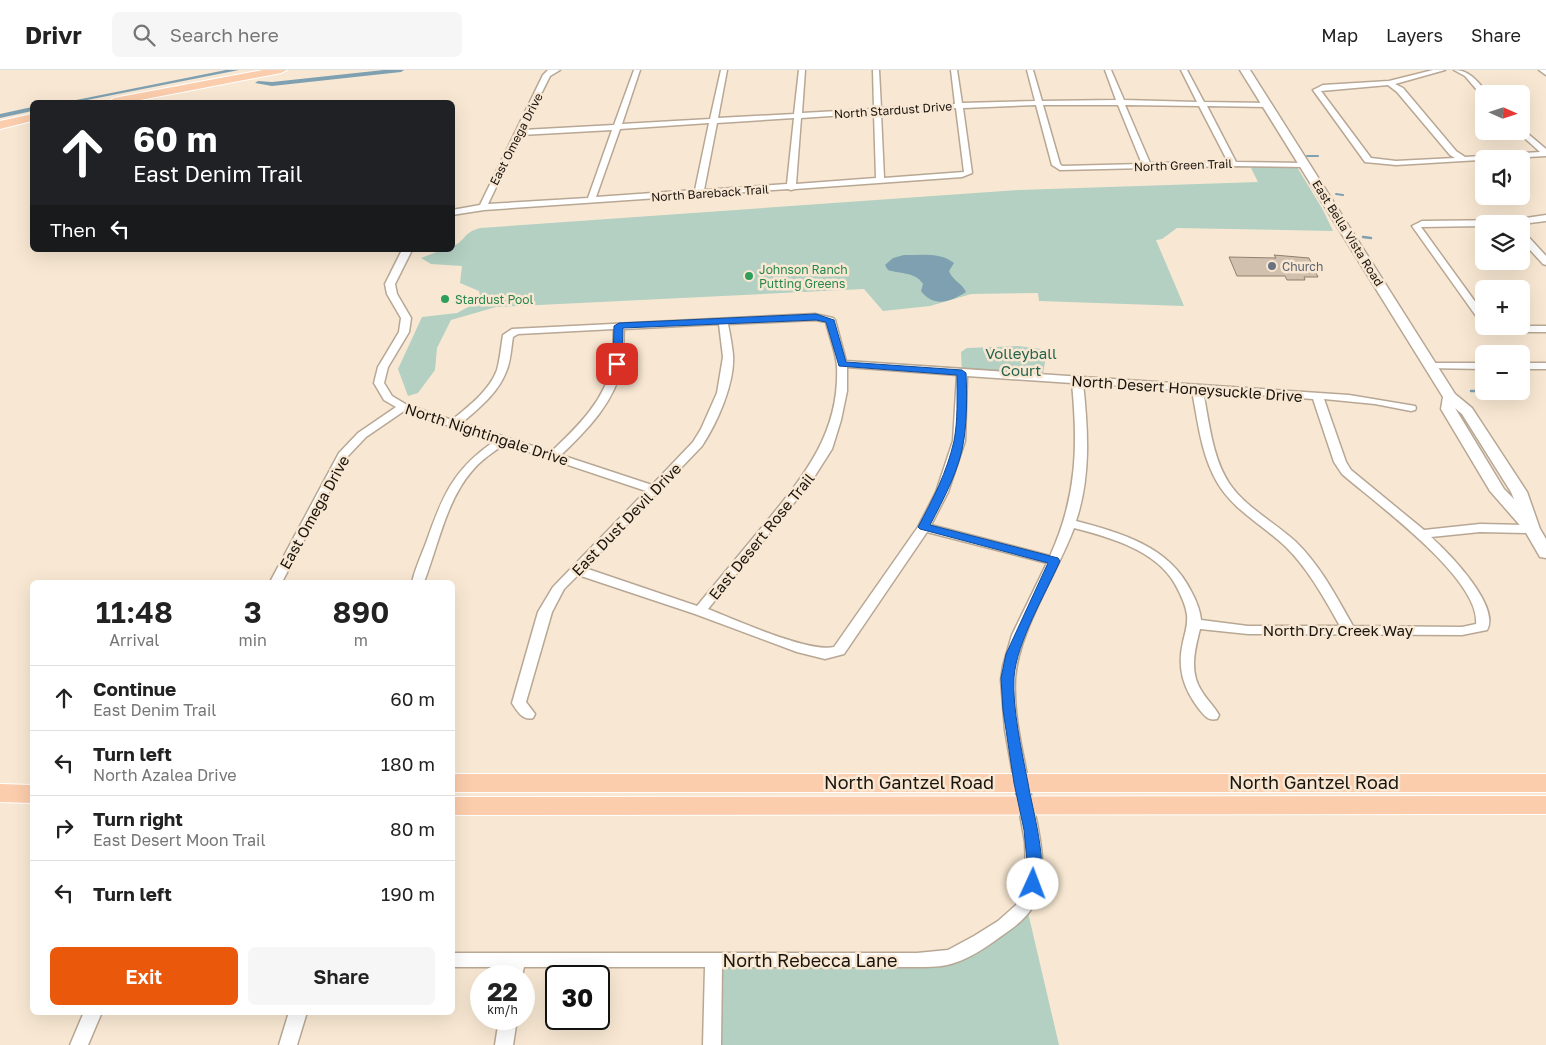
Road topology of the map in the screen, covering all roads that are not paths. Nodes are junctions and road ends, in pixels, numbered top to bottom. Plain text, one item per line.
1 (281, 70) edge
2 (637, 70) edge
3 (724, 70) edge
4 (802, 70) edge
5 (876, 70) edge
6 (954, 70) edge
7 (1030, 70) edge
8 (1108, 70) edge
9 (1184, 70) edge
10 (1245, 70) edge
11 (1402, 70) edge
12 (1442, 70) edge
13 (1457, 70) edge
14 (1542, 70) edge
15 (554, 71) edge
16 (1546, 73) edge
17 (1419, 76) junction
18 (1389, 83) junction
19 (1476, 85) edge
20 (124, 100) edge
21 (1120, 102) junction
22 (1039, 103) junction
23 (1202, 104) junction
24 (960, 105) junction
25 (1267, 105) junction
26 (879, 110) junction
27 (797, 116) junction
28 (30, 118) edge
29 (713, 121) junction
30 (0, 125) edge
31 (617, 127) junction
32 (520, 133) junction
33 (1530, 139) edge
34 (1546, 154) edge
35 (1463, 159) junction
36 (1233, 164) junction
37 (1305, 165) junction
38 (1148, 166) junction
39 (880, 181) junction
40 (791, 188) junction
41 (699, 193) junction
42 (591, 200) junction
43 (484, 207) junction
44 (455, 212) edge
45 (1546, 218) edge
46 (1530, 220) edge
47 (1475, 222) edge
48 (1530, 244) edge
49 (406, 252) edge
50 (1546, 262) edge
51 (1475, 309) edge
52 (723, 321) junction
53 (619, 326) junction
54 (1530, 331) edge
55 (1544, 332) edge
56 (842, 364) junction
57 (1430, 366) junction
58 (1475, 366) edge
59 (1530, 366) edge
60 (1546, 366) edge
61 (962, 373) junction
62 (1077, 380) junction
63 (1197, 388) junction
64 (1317, 396) junction
65 (403, 407) junction
66 (1411, 408) dead end
67 (454, 424) junction
68 (504, 440) junction
69 (554, 456) junction
70 (655, 490) junction
71 (1069, 523) junction
72 (924, 527) junction
73 (1532, 529) junction
74 (1422, 534) junction
75 (1546, 552) edge
76 (1054, 561) junction
77 (577, 570) junction
78 (277, 580) edge
79 (419, 580) edge
80 (700, 611) junction
81 (1194, 624) junction
82 (1348, 629) junction
83 (528, 714) dead end
84 (1212, 715) dead end
85 (455, 783) edge
86 (1546, 783) edge
87 (1024, 793) junction
88 (0, 794) edge
89 (30, 794) edge
90 (1546, 804) edge
91 (455, 806) edge
92 (714, 959) junction
93 (455, 960) edge
94 (492, 965) edge
95 (535, 967) edge
96 (92, 1015) edge
97 (297, 1015) edge
98 (506, 1030) edge
99 (79, 1045) edge
100 (288, 1045) edge
101 (504, 1045) edge
102 (712, 1045) edge

1 - 20 main road
2 - 31 street
3 - 29 street
4 - 27 street
5 - 26 street
6 - 24 street
7 - 22 street
8 - 21 street
9 - 23 street
10 - 25 street, East Bella Vista Road
11 - 17 street
12 - 17 street
13 - 19 street
14 - 16 street
15 - 32 street, East Omega Drive
17 - 18 street
18 - 35 street
18 - 35 street
21 - 22 street, North Stardust Drive
21 - 23 street, North Stardust Drive
21 - 38 street
22 - 24 street, North Stardust Drive
22 - 38 street, North Green Trail
23 - 25 street, North Stardust Drive
23 - 36 street
24 - 26 street, North Stardust Drive
24 - 39 street, North Bareback Trail
25 - 37 street, East Bella Vista Road
26 - 27 street, North Stardust Drive
26 - 39 street
27 - 29 street, North Stardust Drive
27 - 40 street
28 - 30 main road
29 - 31 street, North Stardust Drive
29 - 41 street
31 - 32 street, North Stardust Drive
31 - 42 street
32 - 43 street, East Omega Drive
33 - 34 street
34 - 35 street
36 - 37 street, North Green Trail
36 - 38 street, North Green Trail
37 - 57 street, East Bella Vista Road
39 - 40 street, North Bareback Trail
40 - 41 street, North Bareback Trail
41 - 42 street, North Bareback Trail
42 - 43 street, North Bareback Trail
43 - 44 street, North Bareback Trail
45 - 46 street
47 - 51 street
48 - 50 street
49 - 65 street, North Nightingale Drive
52 - 53 street
52 - 56 street, East Desert Rose Trail
52 - 70 street, East Dust Devil Drive
53 - 67 street
53 - 69 street
54 - 55 street
56 - 61 street, North Desert Honeysuckle Drive
56 - 80 street, East Desert Rose Trail
57 - 58 street
57 - 73 street, East Bella Vista Road
59 - 60 street
61 - 62 street, North Desert Honeysuckle Drive
61 - 72 street
62 - 63 street, North Desert Honeysuckle Drive
62 - 71 street, North Rebecca Lane
63 - 64 street, North Desert Honeysuckle Drive
63 - 82 street
64 - 66 street, North Desert Honeysuckle Drive
64 - 74 street
65 - 67 street, North Nightingale Drive
65 - 78 street, East Omega Drive
67 - 68 street, North Nightingale Drive
68 - 69 street, North Nightingale Drive
68 - 79 street
69 - 70 street, North Nightingale Drive
70 - 77 street, East Dust Devil Drive
71 - 76 street, North Rebecca Lane
71 - 81 street
72 - 76 street
72 - 80 street
73 - 74 street
73 - 75 street, East Bella Vista Road
74 - 82 street, North Dry Creek Way
76 - 87 street, North Rebecca Lane
77 - 80 street
77 - 83 street, East Dust Devil Drive
81 - 82 street, North Dry Creek Way
81 - 84 street
85 - 87 main road, North Gantzel Road
86 - 87 main road, North Gantzel Road
87 - 90 main road, North Gantzel Road
87 - 91 main road, North Gantzel Road
87 - 92 street, North Rebecca Lane
88 - 89 main road
92 - 95 street, North Rebecca Lane
92 - 102 street
93 - 94 street, North Rebecca Lane
96 - 99 street
97 - 100 street
98 - 101 street

